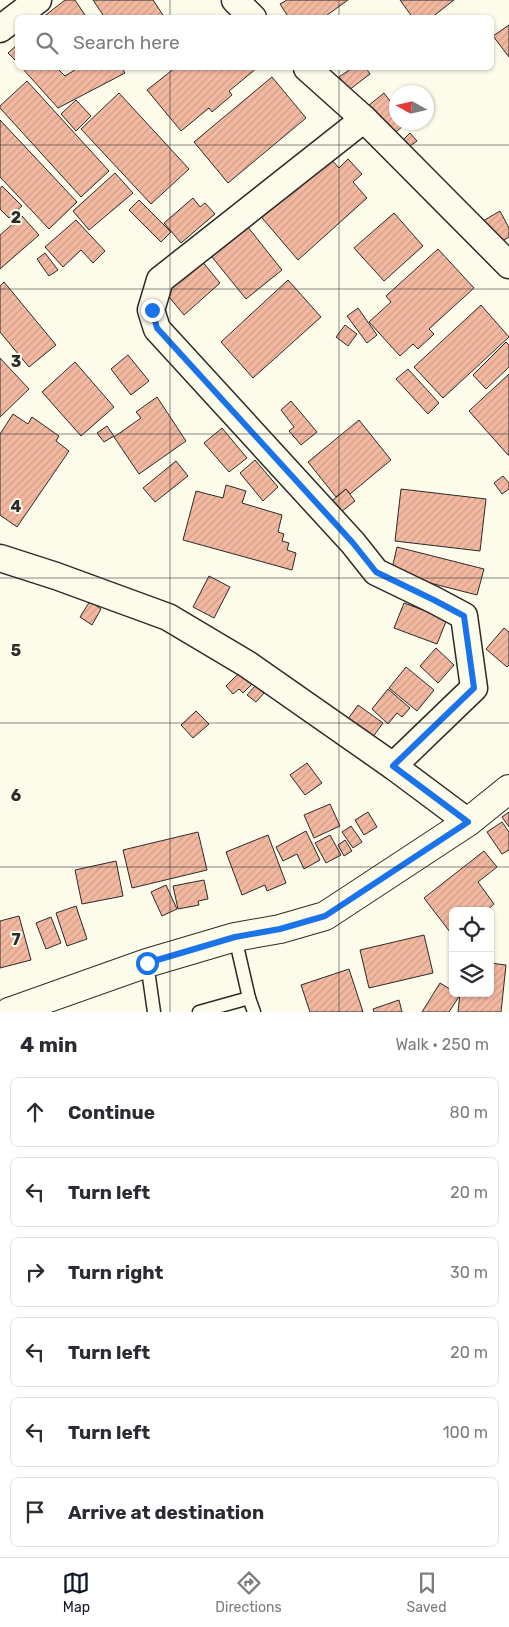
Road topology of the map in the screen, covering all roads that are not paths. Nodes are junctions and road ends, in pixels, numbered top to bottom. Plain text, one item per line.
1 (38, 0) edge
2 (18, 15) edge
3 (15, 18) edge
4 (0, 29) edge
5 (309, 70) edge
6 (364, 119) junction
7 (509, 265) edge
8 (0, 558) edge
9 (393, 766) junction
10 (509, 789) edge
11 (468, 822) junction
12 (235, 937) junction
13 (147, 963) junction
14 (249, 998) junction
15 (9, 1012) edge
16 (154, 1012) edge
17 (199, 1012) edge
18 (254, 1012) edge

1 - 2 street
3 - 4 street
5 - 6 street
6 - 7 street
6 - 9 street
8 - 9 street
9 - 11 street
10 - 11 street
11 - 12 street
12 - 13 street
12 - 14 lane
13 - 15 street
13 - 16 lane
14 - 17 lane
14 - 18 lane

